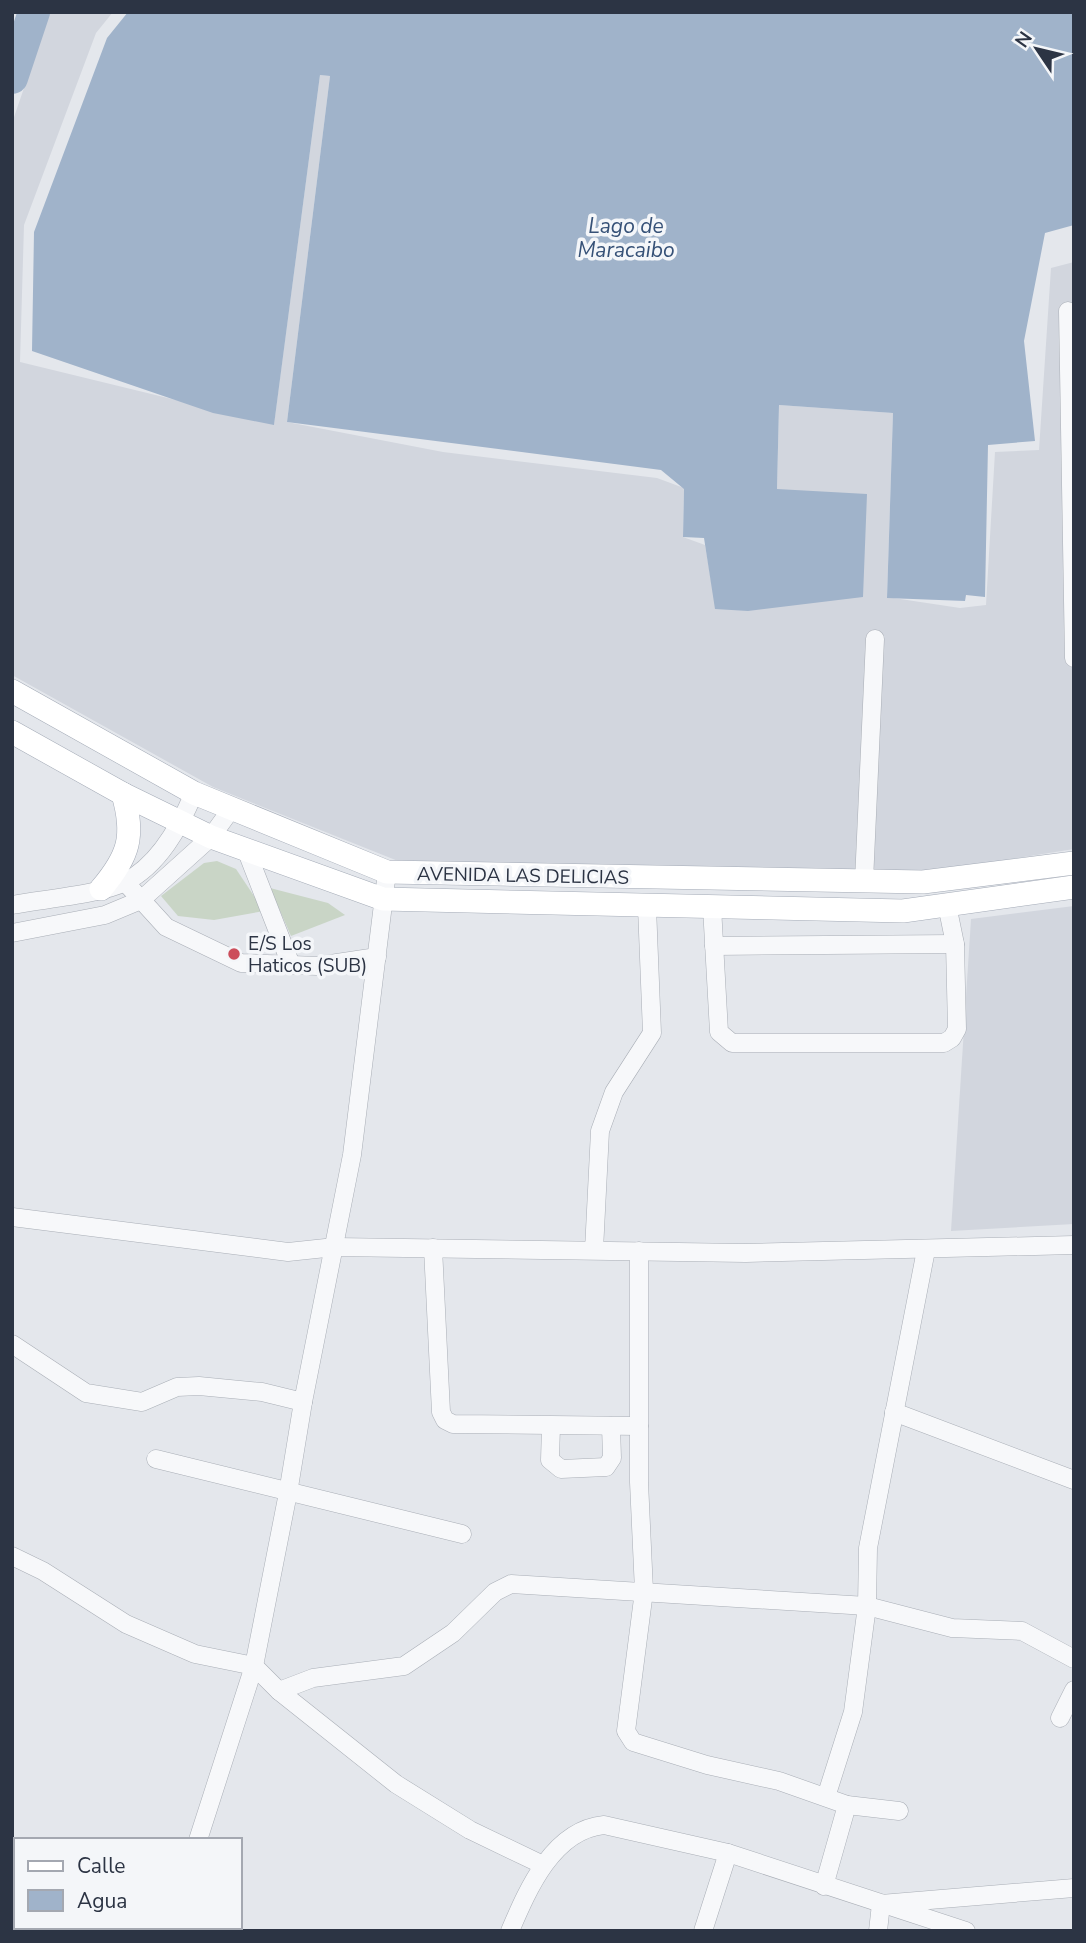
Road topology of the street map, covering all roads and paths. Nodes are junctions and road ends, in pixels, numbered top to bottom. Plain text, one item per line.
1 (1068, 311) dead end
2 (875, 639) dead end
3 (1074, 658) edge
4 (12, 691) edge
5 (12, 732) edge
6 (194, 793) junction
7 (123, 794) junction
8 (232, 808) junction
9 (182, 823) junction
10 (211, 837) junction
11 (247, 852) junction
12 (1074, 863) edge
13 (387, 872) junction
14 (619, 876) junction
15 (864, 881) junction
16 (125, 882) junction
17 (1074, 887) edge
18 (101, 889) junction
19 (383, 899) junction
20 (141, 900) junction
21 (12, 905) edge
22 (947, 905) junction
23 (618, 906) junction
24 (647, 906) junction
25 (712, 908) junction
26 (12, 933) edge
27 (955, 944) junction
28 (714, 946) junction
29 (377, 957) junction
30 (291, 965) junction
31 (12, 1217) edge
32 (1074, 1245) edge
33 (335, 1247) junction
34 (433, 1248) junction
35 (594, 1250) junction
36 (926, 1250) junction
37 (639, 1251) junction
38 (12, 1344) edge
39 (303, 1402) junction
40 (894, 1412) junction
41 (551, 1426) junction
42 (611, 1426) junction
43 (639, 1426) junction
44 (156, 1459) dead end
45 (1074, 1480) edge
46 (288, 1493) junction
47 (462, 1534) dead end
48 (12, 1556) edge
49 (645, 1591) junction
50 (867, 1606) junction
51 (1074, 1659) edge
52 (254, 1667) junction
53 (1074, 1690) edge
54 (279, 1691) junction
55 (1060, 1718) dead end
56 (826, 1797) junction
57 (847, 1805) junction
58 (899, 1811) dead end
59 (199, 1838) edge
60 (728, 1853) junction
61 (543, 1865) junction
62 (824, 1886) junction
63 (1074, 1888) edge
64 (881, 1904) junction
65 (510, 1931) edge
66 (703, 1931) edge
67 (878, 1931) edge
68 (966, 1931) edge

1 - 3 street
2 - 15 street
4 - 6 main road, AVENIDA LAS DELICIAS
5 - 7 main road, AVENIDA LAS DELICIAS
6 - 8 main road, AVENIDA LAS DELICIAS
6 - 9 street
7 - 9 main road, AVENIDA LAS DELICIAS
7 - 18 main road
8 - 10 street
8 - 13 main road, AVENIDA LAS DELICIAS
9 - 10 main road, AVENIDA LAS DELICIAS
9 - 16 street
10 - 11 main road, AVENIDA LAS DELICIAS
10 - 20 street
11 - 19 main road, AVENIDA LAS DELICIAS
11 - 30 street
12 - 15 main road, AVENIDA LAS DELICIAS
13 - 14 main road, AVENIDA LAS DELICIAS
13 - 19 street
14 - 15 main road, AVENIDA LAS DELICIAS
14 - 23 main road
16 - 18 street
16 - 20 street
17 - 22 main road, AVENIDA LAS DELICIAS
18 - 21 street
19 - 23 main road, AVENIDA LAS DELICIAS
19 - 29 street
20 - 26 street
20 - 30 street
22 - 25 main road, AVENIDA LAS DELICIAS
22 - 27 street
23 - 24 main road, AVENIDA LAS DELICIAS
24 - 25 main road, AVENIDA LAS DELICIAS
24 - 35 street
25 - 28 street
27 - 28 street
27 - 28 street
29 - 30 street
29 - 33 street
31 - 33 street
32 - 36 street
33 - 34 street
33 - 39 street
34 - 35 street
34 - 41 street
35 - 37 street
36 - 37 street
36 - 40 street
37 - 43 street
38 - 39 street
39 - 46 street
40 - 45 street
40 - 50 street
41 - 42 street
41 - 42 street
42 - 43 street
43 - 49 street
44 - 46 street
46 - 47 street
46 - 52 street
48 - 52 street
49 - 50 street
49 - 54 street
49 - 56 street
50 - 51 street
50 - 56 street
52 - 54 street
52 - 59 street
53 - 55 street
54 - 61 street
56 - 57 street
57 - 58 street
57 - 62 street
60 - 61 street
60 - 62 street
60 - 66 street
61 - 65 street
62 - 64 street
63 - 64 street
64 - 67 street
64 - 68 street

